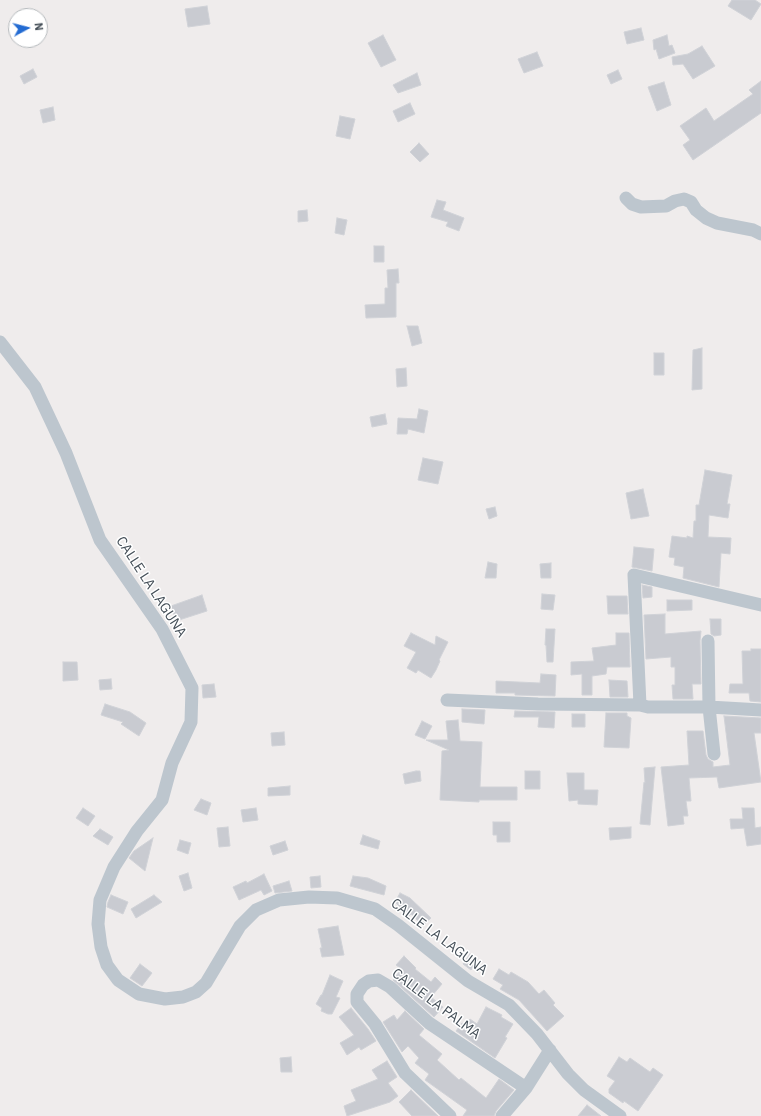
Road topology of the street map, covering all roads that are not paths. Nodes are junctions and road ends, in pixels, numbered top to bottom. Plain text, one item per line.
1 (626, 198) dead end
2 (761, 234) edge
3 (0, 342) edge
4 (761, 605) edge
5 (708, 641) dead end
6 (447, 700) dead end
7 (640, 705) junction
8 (709, 707) junction
9 (761, 710) edge
10 (714, 754) dead end
11 (550, 1050) junction
12 (526, 1088) junction
13 (450, 1116) edge
14 (502, 1116) edge
15 (620, 1116) edge

1 - 2 street
3 - 11 street, CALLE LA LAGUNA
4 - 7 street
5 - 8 street
6 - 7 street
7 - 8 street
8 - 9 street
8 - 10 street
11 - 12 street
11 - 15 street, CALLE LA LAGUNA
12 - 13 street, CALLE LA PALMA
12 - 14 street

